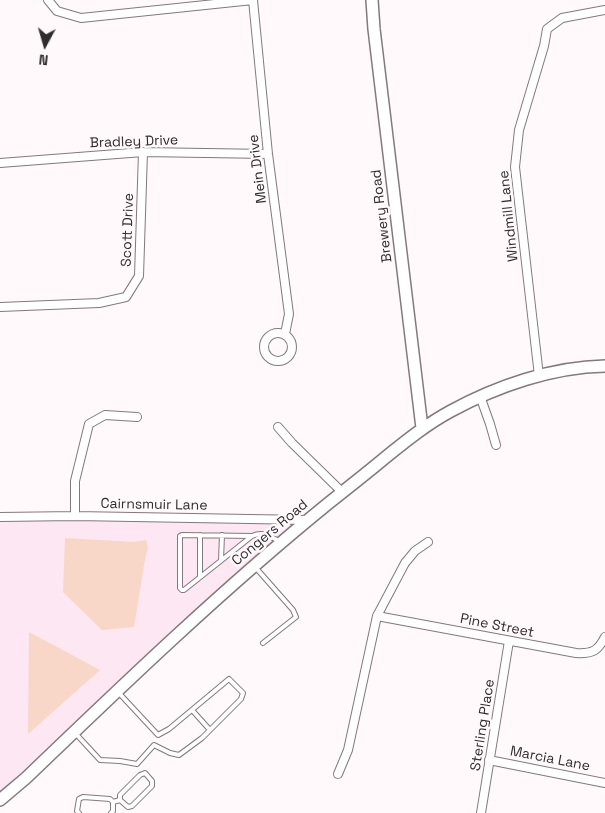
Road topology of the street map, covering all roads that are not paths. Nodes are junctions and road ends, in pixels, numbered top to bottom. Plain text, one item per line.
1 (48, 0) edge
2 (253, 0) edge
3 (372, 0) edge
4 (605, 10) edge
5 (143, 152) junction
6 (268, 154) junction
7 (0, 163) edge
8 (0, 307) edge
9 (285, 334) dead end
10 (605, 366) edge
11 (539, 376) junction
12 (480, 396) junction
13 (137, 418) dead end
14 (278, 427) dead end
15 (422, 428) junction
16 (496, 445) dead end
17 (342, 492) junction
18 (75, 516) junction
19 (0, 517) edge
20 (308, 520) junction
21 (200, 535) junction
22 (222, 535) junction
23 (252, 536) junction
24 (428, 542) dead end
25 (282, 543) junction
26 (221, 560) junction
27 (254, 566) junction
28 (200, 577) junction
29 (377, 616) junction
30 (605, 637) edge
31 (509, 641) junction
32 (263, 643) dead end
33 (117, 691) junction
34 (192, 710) junction
35 (210, 730) junction
36 (75, 732) junction
37 (158, 735) junction
38 (154, 745) junction
39 (490, 760) junction
40 (137, 764) junction
41 (140, 774) junction
42 (338, 774) dead end
43 (605, 783) edge
44 (0, 800) edge
45 (120, 800) junction
46 (113, 802) junction
47 (79, 813) edge
48 (112, 813) edge
49 (481, 813) edge

1 - 2 street
2 - 6 street, Mein Drive
3 - 15 street, Brewery Road
4 - 11 street, Windmill Lane
5 - 6 street, Bradley Drive
5 - 7 street, Bradley Drive
5 - 8 street, Scott Drive
6 - 9 street, Mein Drive
10 - 11 street, Congers Road
11 - 12 street, Congers Road
12 - 15 street, Congers Road
12 - 16 street
13 - 18 street
14 - 17 street
15 - 17 street, Congers Road
17 - 20 street, Congers Road
18 - 19 street, Cairnsmuir Lane
18 - 20 street, Cairnsmuir Lane
20 - 25 street, Congers Road
21 - 22 lane
21 - 28 lane
21 - 28 lane
22 - 23 lane
22 - 26 lane
23 - 25 lane
23 - 26 lane
24 - 29 street
25 - 27 street, Congers Road
26 - 28 lane
27 - 32 lane
27 - 33 street, Congers Road
29 - 31 street, Pine Street
29 - 42 street
30 - 31 street, Pine Street
31 - 39 street, Sterling Place
33 - 36 street, Congers Road
33 - 37 lane
34 - 35 lane
34 - 35 lane
34 - 37 lane
35 - 38 lane
36 - 40 lane
36 - 44 street, Congers Road
37 - 38 lane
38 - 40 lane
39 - 43 street, Marcia Lane
39 - 49 street, Sterling Place
40 - 41 lane
41 - 45 lane
41 - 45 lane
45 - 46 lane
46 - 47 lane
46 - 48 lane

